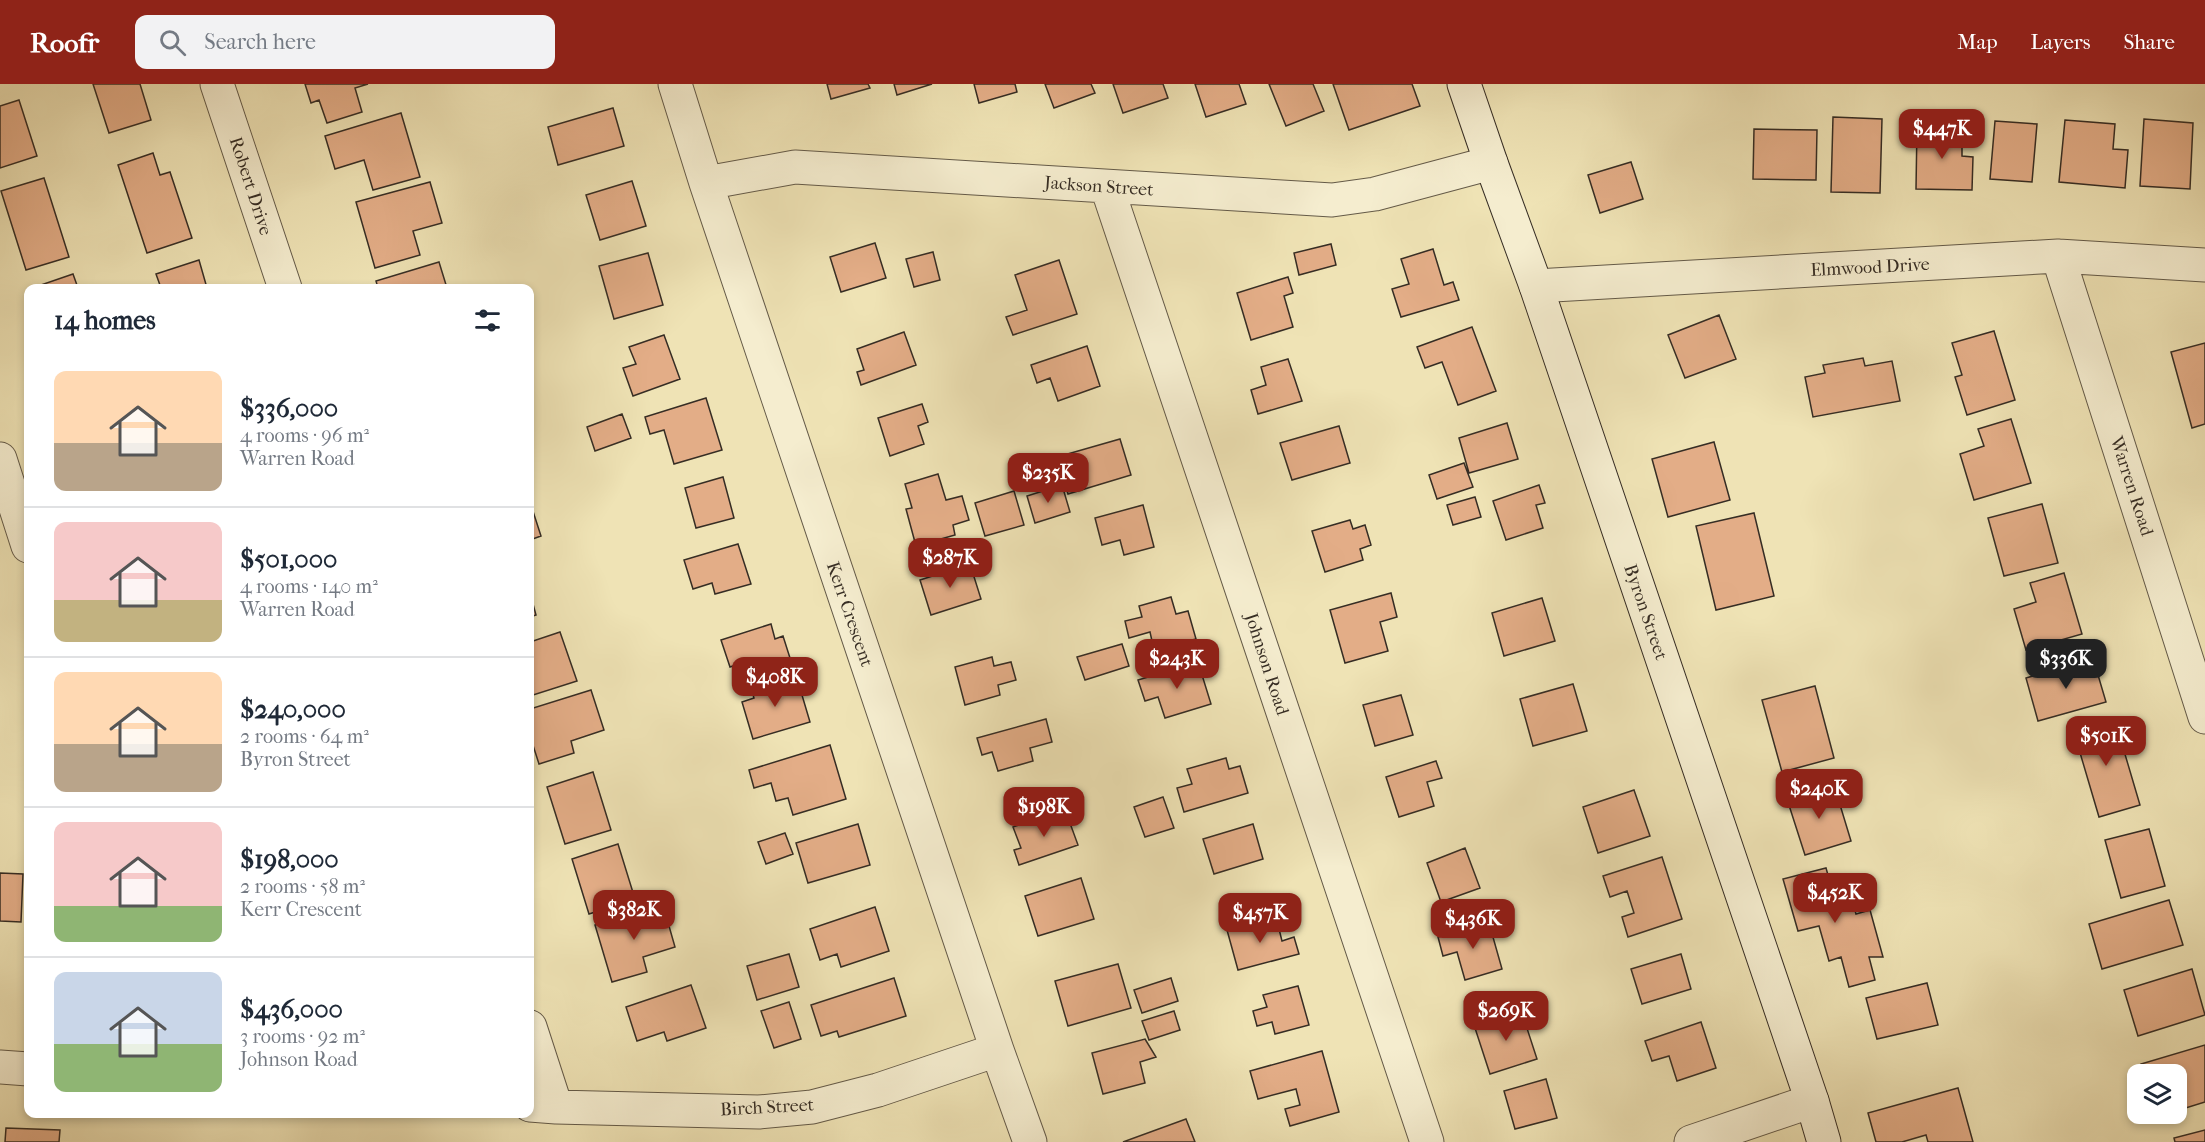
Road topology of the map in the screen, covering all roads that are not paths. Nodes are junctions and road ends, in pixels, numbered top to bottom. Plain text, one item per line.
1 (217, 84) edge
2 (675, 84) edge
3 (1464, 84) edge
4 (1491, 163) junction
5 (706, 183) junction
6 (1107, 187) junction
7 (2058, 256) junction
8 (2205, 265) edge
9 (284, 284) edge
10 (1536, 286) junction
11 (0, 459) edge
12 (24, 534) edge
13 (2205, 717) edge
14 (997, 1050) junction
15 (534, 1051) edge
16 (0, 1067) edge
17 (24, 1069) edge
18 (1812, 1101) junction
19 (543, 1106) edge
20 (1030, 1142) edge
21 (1426, 1142) edge
22 (1690, 1142) edge
23 (1824, 1142) edge

1 - 9 street, Robert Drive
2 - 5 street, Kerr Crescent
3 - 4 street, Byron Street
4 - 6 street, Jackson Street
4 - 10 street, Byron Street
5 - 6 street, Jackson Street
5 - 14 street, Kerr Crescent
6 - 21 street, Johnson Road
7 - 8 street, Elmwood Drive
7 - 10 street, Elmwood Drive
7 - 13 street, Warren Road
10 - 18 street, Byron Street
11 - 12 street
14 - 19 street, Birch Street
14 - 20 street, Kerr Crescent
15 - 19 street
16 - 17 street
18 - 22 street
18 - 23 street, Byron Street

